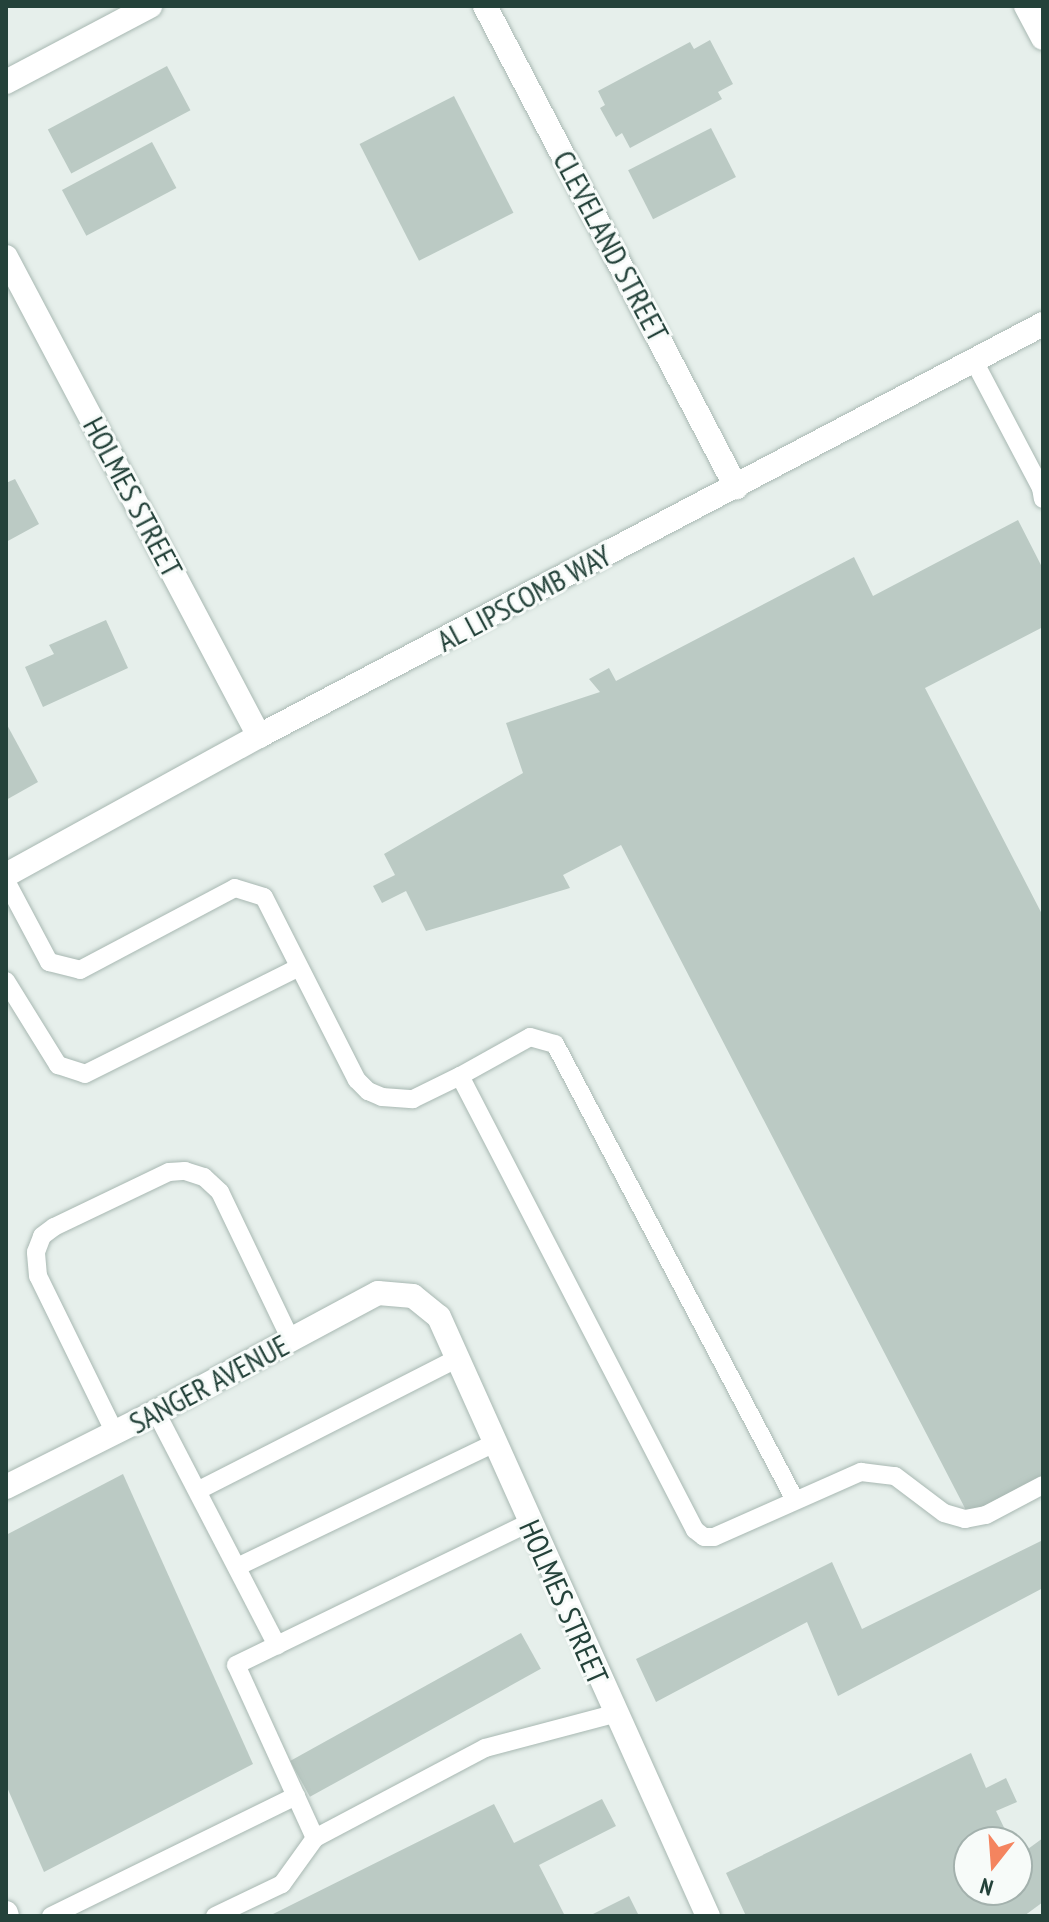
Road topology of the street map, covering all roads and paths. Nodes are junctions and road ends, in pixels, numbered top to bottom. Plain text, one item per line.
1 (150, 6) edge
2 (485, 6) edge
3 (1026, 6) edge
4 (1043, 38) edge
5 (6, 82) edge
6 (6, 257) edge
7 (1043, 324) edge
8 (974, 361) junction
9 (736, 487) junction
10 (1043, 499) edge
11 (259, 736) junction
12 (6, 878) edge
13 (298, 968) junction
14 (6, 981) edge
15 (460, 1076) junction
16 (413, 1296) joint
17 (291, 1340) junction
18 (458, 1358) junction
19 (156, 1412) junction
20 (115, 1433) junction
21 (493, 1444) junction
22 (1043, 1485) edge
23 (6, 1487) edge
24 (199, 1490) junction
25 (795, 1500) junction
26 (528, 1523) junction
27 (237, 1567) junction
28 (277, 1645) junction
29 (614, 1714) junction
30 (296, 1796) junction
31 (315, 1838) junction
32 (51, 1916) edge
33 (215, 1916) edge
34 (708, 1916) edge

1 - 5 street
2 - 9 street, CLEVELAND STREET
3 - 4 street
6 - 11 street, HOLMES STREET
7 - 8 street, AL LIPSCOMB WAY
8 - 9 street, AL LIPSCOMB WAY
8 - 10 lane
9 - 11 street, AL LIPSCOMB WAY
11 - 12 street, AL LIPSCOMB WAY
12 - 13 lane
13 - 14 lane
13 - 15 lane
15 - 25 lane
15 - 25 lane
16 - 17 street, SANGER AVENUE
16 - 18 street, HOLMES STREET
17 - 19 street, SANGER AVENUE
17 - 20 lane
18 - 21 street, HOLMES STREET
18 - 24 lane
19 - 20 street, SANGER AVENUE
19 - 24 lane
20 - 23 street, SANGER AVENUE
21 - 26 street, HOLMES STREET
21 - 27 lane
22 - 25 lane
24 - 27 lane
26 - 28 lane
26 - 29 street, HOLMES STREET
27 - 28 lane
28 - 30 lane
29 - 31 lane
29 - 34 street, HOLMES STREET
30 - 31 lane
30 - 32 lane
31 - 33 lane

